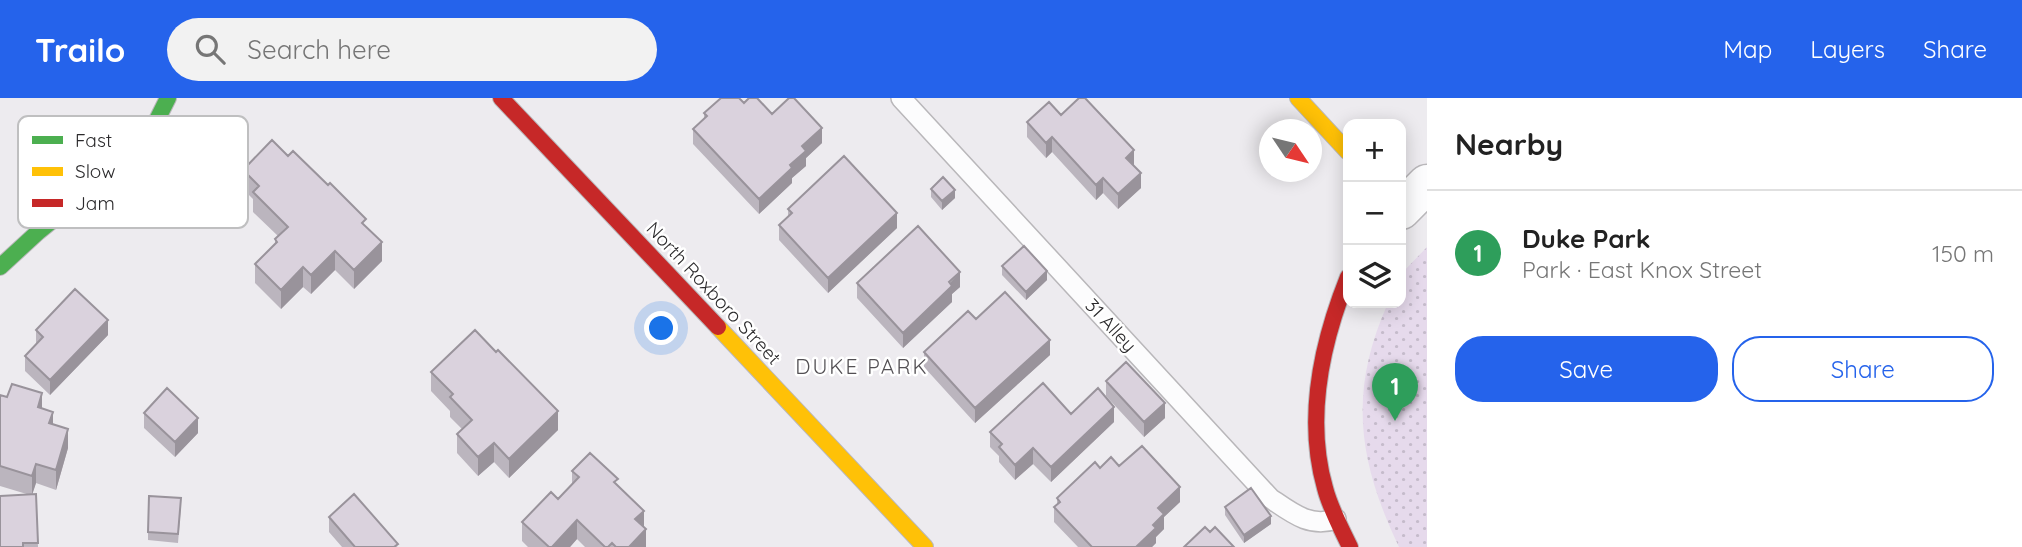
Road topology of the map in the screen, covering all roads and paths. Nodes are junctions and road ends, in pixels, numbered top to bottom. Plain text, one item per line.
1 (169, 98) edge
2 (501, 98) edge
3 (901, 98) edge
4 (1298, 98) edge
5 (159, 116) edge
6 (1343, 147) edge
7 (43, 228) edge
8 (0, 267) edge
9 (1343, 289) edge
10 (1336, 519) junction
11 (925, 547) edge
12 (1350, 547) edge

1 - 5 main road
2 - 11 main road, North Roxboro Street
3 - 10 lane, 31 Alley
4 - 6 main road
7 - 8 main road
9 - 10 main road
10 - 12 main road

